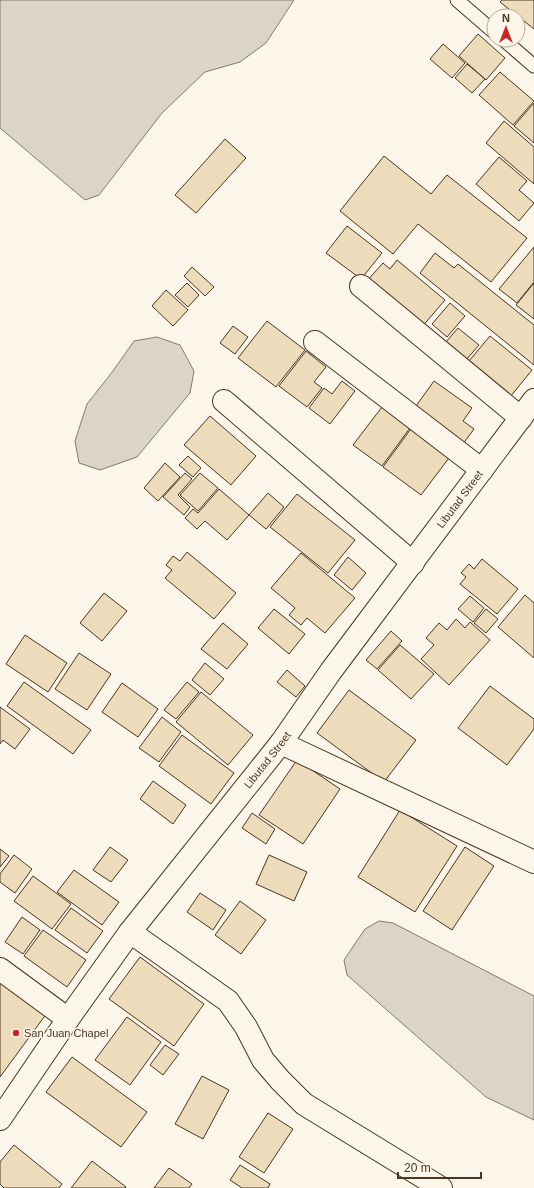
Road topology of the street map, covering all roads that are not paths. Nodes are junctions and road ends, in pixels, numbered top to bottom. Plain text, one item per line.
1 (457, 0) edge
2 (486, 25) edge
3 (513, 48) edge
4 (534, 66) edge
5 (361, 286) dead end
6 (315, 342) dead end
7 (534, 400) edge
8 (224, 401) dead end
9 (521, 418) junction
10 (482, 470) junction
11 (412, 563) junction
12 (281, 743) junction
13 (534, 862) edge
14 (130, 932) junction
15 (0, 969) edge
16 (68, 1019) junction
17 (0, 1119) edge
18 (440, 1188) edge

1 - 2 lane
3 - 4 lane
5 - 9 street
6 - 10 street
7 - 9 street, Libutad Street
8 - 11 street
9 - 10 street, Libutad Street
10 - 11 street, Libutad Street
11 - 12 street, Libutad Street
12 - 13 street
12 - 14 street, Libutad Street
14 - 16 street, Libutad Street
14 - 18 street
15 - 16 street
16 - 17 street, Libutad Street

